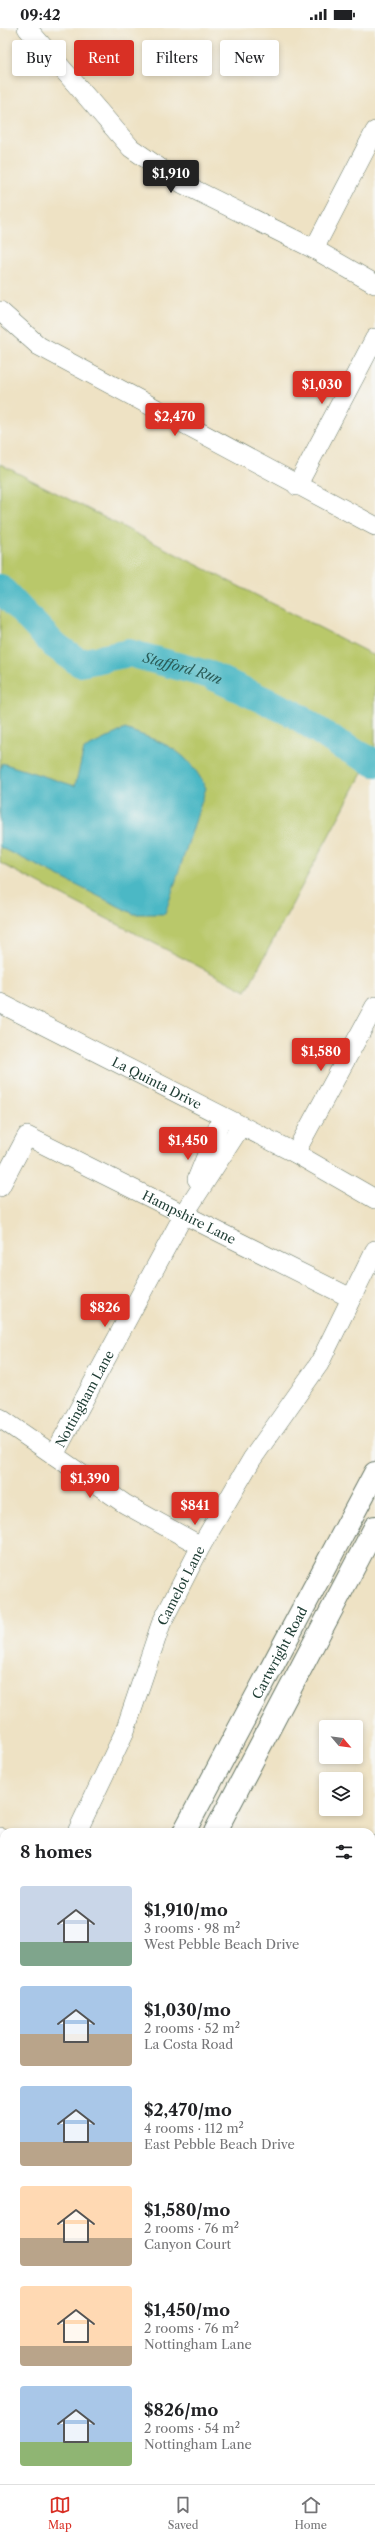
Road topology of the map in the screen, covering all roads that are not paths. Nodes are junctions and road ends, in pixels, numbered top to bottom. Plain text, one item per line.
1 (26, 28) edge
2 (375, 131) edge
3 (314, 248) junction
4 (375, 284) edge
5 (0, 311) edge
6 (375, 338) edge
7 (297, 486) junction
8 (375, 526) edge
9 (0, 1003) edge
10 (375, 1006) edge
11 (222, 1117) junction
12 (241, 1126) junction
13 (295, 1153) junction
14 (0, 1187) edge
15 (375, 1199) edge
16 (183, 1216) junction
17 (375, 1250) edge
18 (351, 1298) junction
19 (0, 1418) edge
20 (54, 1455) junction
21 (375, 1473) edge
22 (375, 1527) edge
23 (201, 1546) junction
24 (79, 1828) edge
25 (186, 1828) edge
26 (217, 1828) edge

1 - 3 street
2 - 3 street
3 - 4 street
5 - 7 street
6 - 7 street
7 - 8 street
9 - 11 street, La Quinta Drive
10 - 13 street
11 - 12 street, La Quinta Drive
11 - 16 street, Nottingham Lane
12 - 13 street, La Quinta Drive
12 - 16 street, Nottingham Lane
13 - 15 street, La Quinta Drive
14 - 16 street, Hampshire Lane
16 - 18 street, Hampshire Lane
16 - 20 street, Nottingham Lane
17 - 18 street, Camelot Lane
18 - 23 street, Camelot Lane
19 - 20 street
20 - 23 street
21 - 25 main road, Cartwright Road
22 - 26 main road, Cartwright Road
23 - 24 street, Camelot Lane

